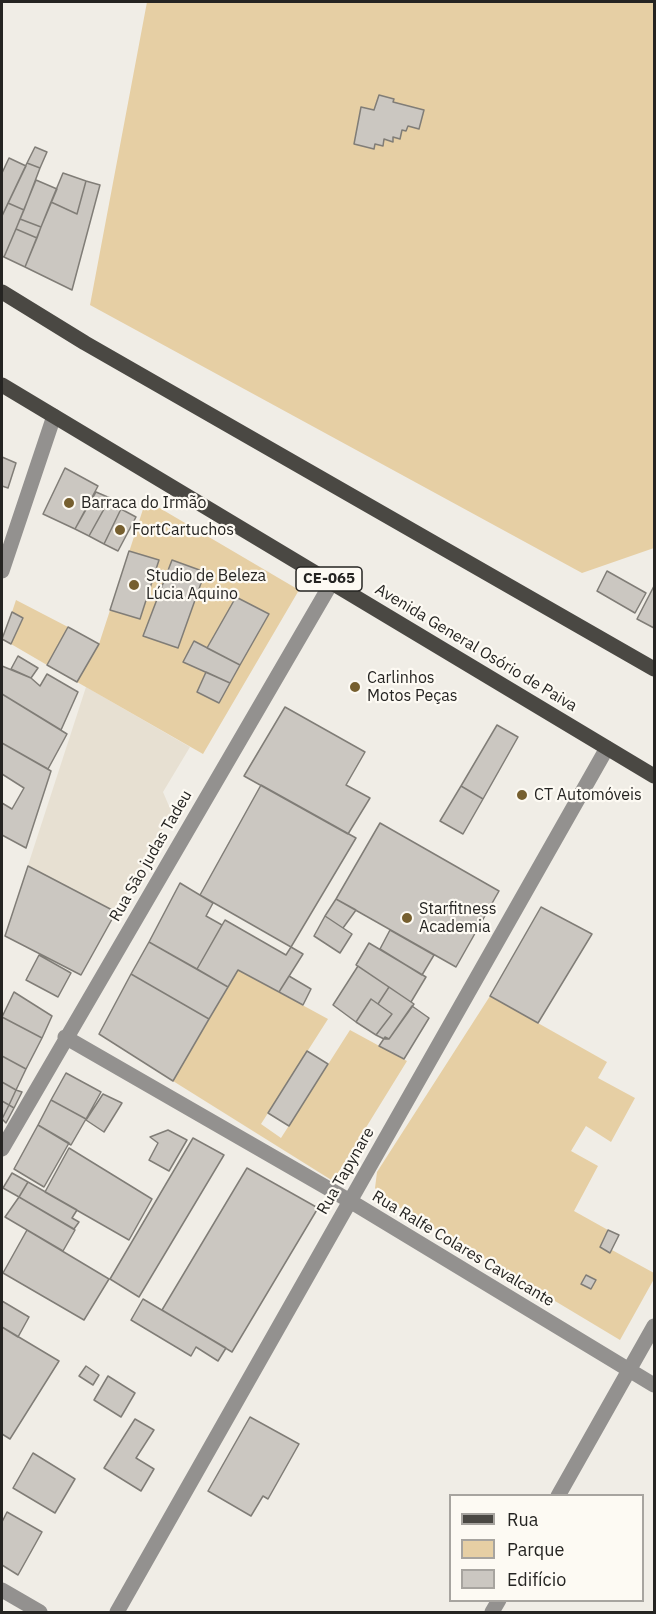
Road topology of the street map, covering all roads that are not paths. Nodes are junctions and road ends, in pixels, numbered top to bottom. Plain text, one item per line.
1 (2, 292) edge
2 (2, 385) edge
3 (54, 416) junction
4 (2, 571) edge
5 (333, 582) junction
6 (654, 669) edge
7 (607, 748) junction
8 (654, 776) edge
9 (65, 1036) junction
10 (2, 1149) edge
11 (350, 1201) junction
12 (654, 1326) edge
13 (629, 1370) junction
14 (654, 1385) edge
15 (559, 1494) edge
16 (2, 1590) edge
17 (40, 1612) edge
18 (117, 1612) edge

1 - 6 main road
2 - 3 main road, Avenida General Osório de Paiva / CE-065
3 - 4 street
3 - 5 main road, Avenida General Osório de Paiva / CE-065
5 - 7 main road, Avenida General Osório de Paiva / CE-065
5 - 9 street, Rua São judas Tadeu
7 - 8 main road, Avenida General Osório de Paiva / CE-065
7 - 11 street, Rua Tapynare
9 - 10 street, Rua São judas Tadeu
9 - 11 street, Rua Ralfe Colares Cavalcante
11 - 13 street, Rua Ralfe Colares Cavalcante
11 - 18 street, Rua Tapynare
12 - 13 street
13 - 14 street, Rua Ralfe Colares Cavalcante
13 - 15 street
16 - 17 street

